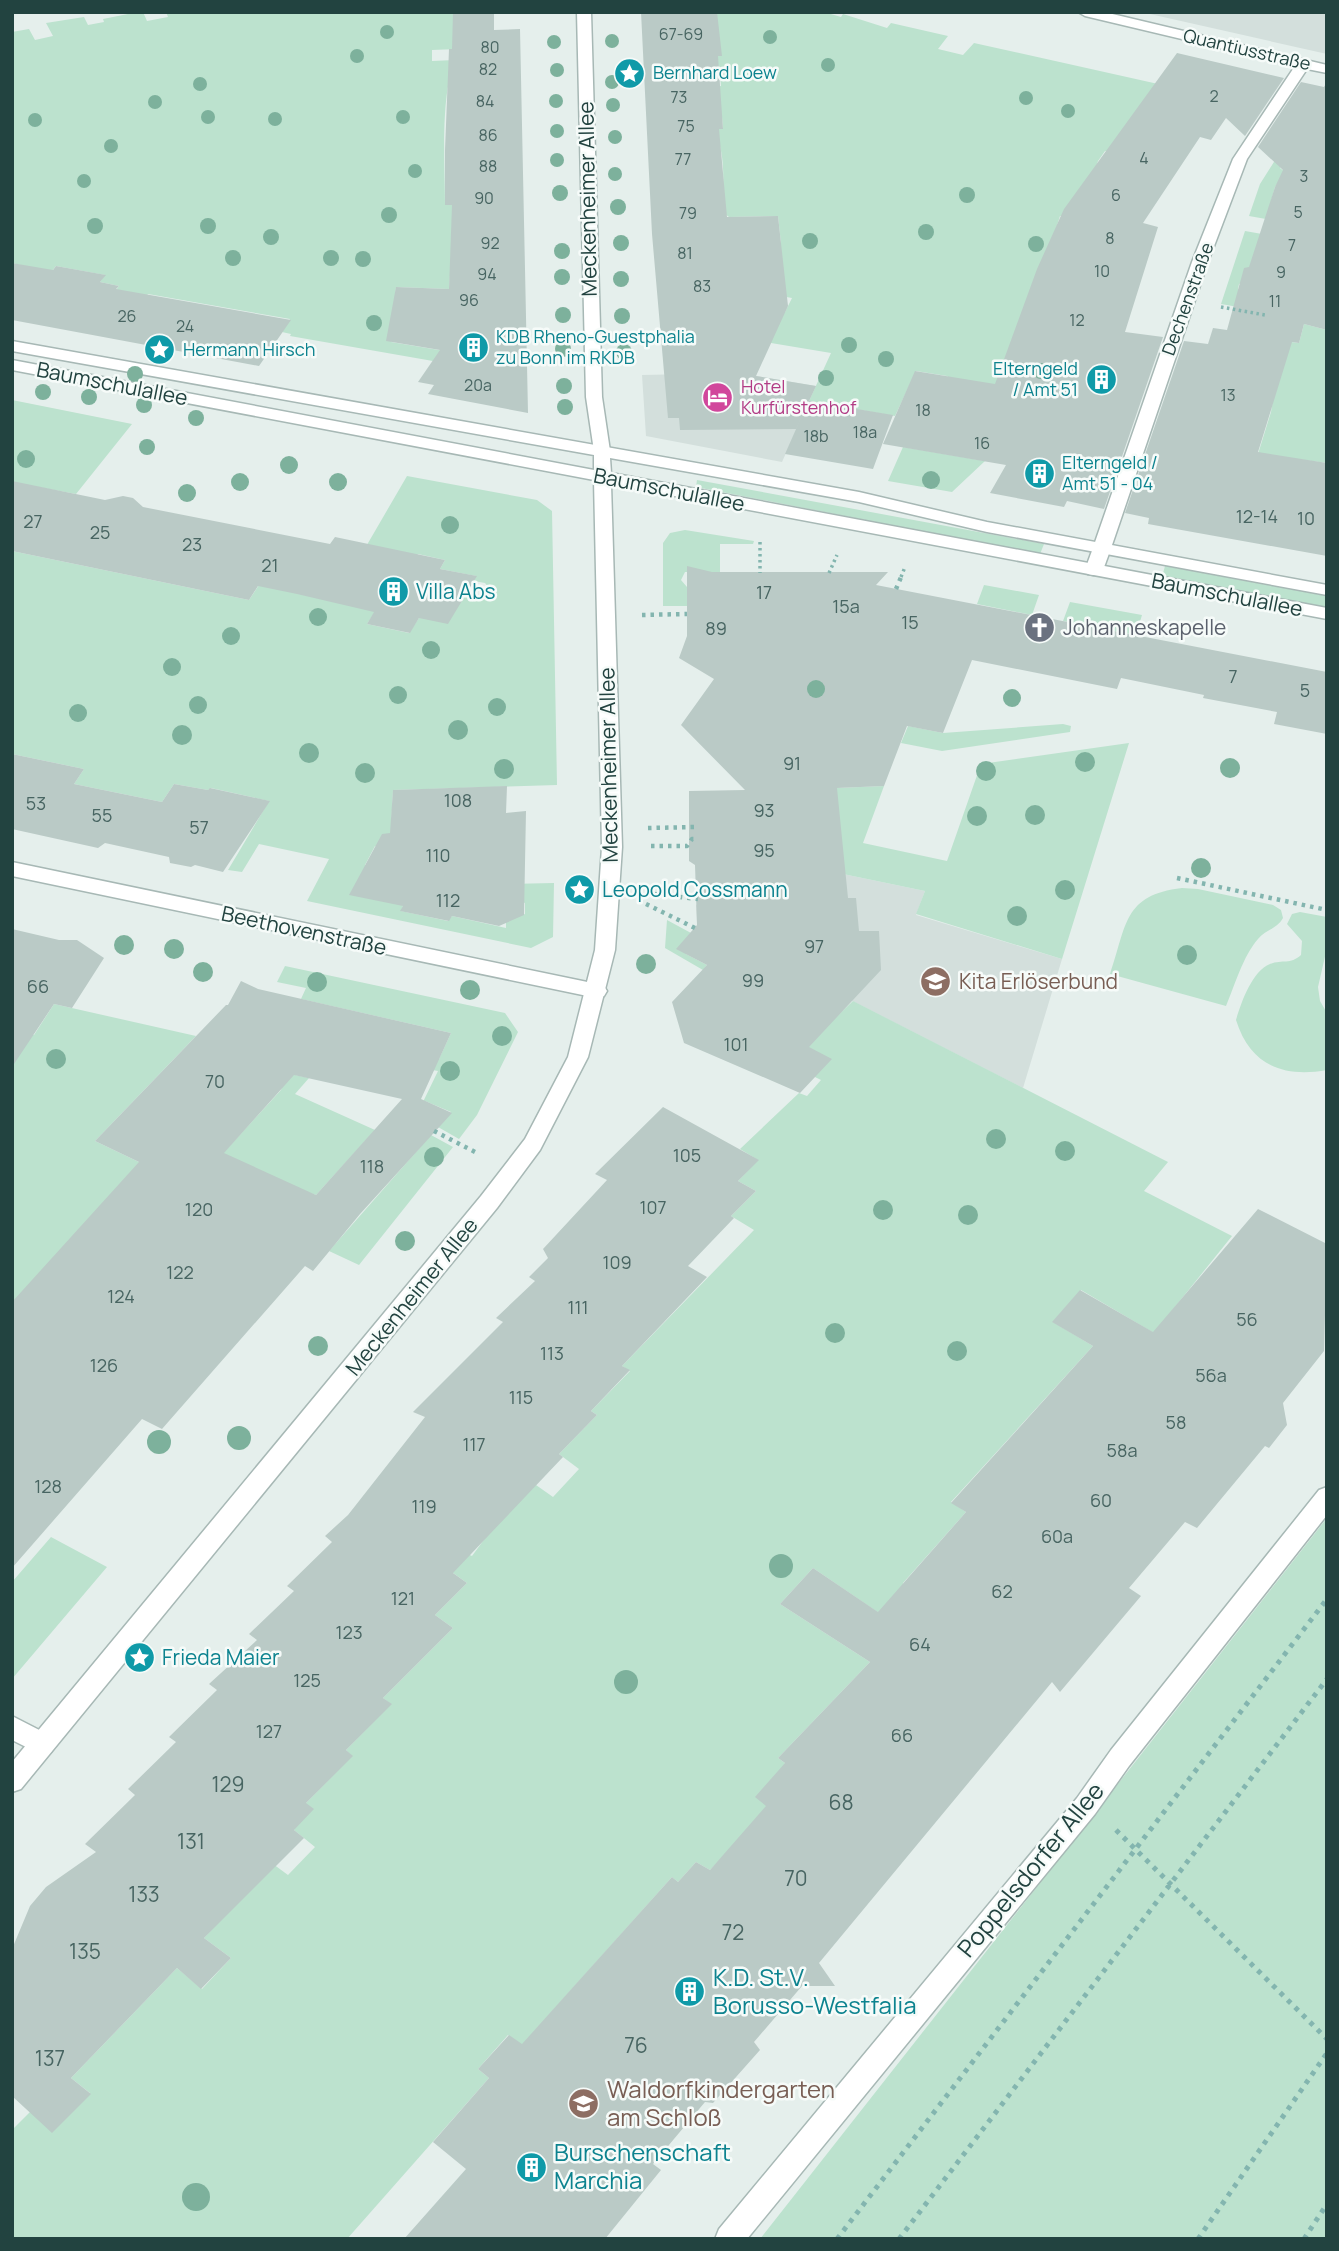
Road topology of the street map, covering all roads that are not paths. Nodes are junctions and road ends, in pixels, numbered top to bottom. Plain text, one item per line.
1 (583, 12) edge
2 (1085, 12) edge
3 (1304, 63) junction
4 (1327, 69) edge
5 (14, 349) edge
6 (12, 365) edge
7 (602, 451) junction
8 (601, 477) junction
9 (1102, 548) junction
10 (1094, 570) junction
11 (1327, 590) edge
12 (1327, 614) edge
13 (12, 869) edge
14 (597, 992) junction
15 (1327, 1497) edge
16 (12, 1727) edge
17 (42, 1744) junction
18 (12, 1781) edge
19 (729, 2239) edge

1 - 7 street, Meckenheimer Allee
2 - 3 street, Quantiusstraße
3 - 4 street, Quantiusstraße
3 - 9 street, Dechenstraße
5 - 7 street, Baumschulallee
6 - 8 street, Baumschulallee
7 - 8 street, Meckenheimer Allee
7 - 9 street, Baumschulallee
8 - 10 street, Baumschulallee
8 - 14 street, Meckenheimer Allee
9 - 10 street, Dechenstraße
9 - 11 street, Baumschulallee
10 - 12 street, Baumschulallee
13 - 14 street, Beethovenstraße
14 - 17 street, Meckenheimer Allee
15 - 19 street, Poppelsdorfer Allee
16 - 17 street
17 - 18 street, Meckenheimer Allee

